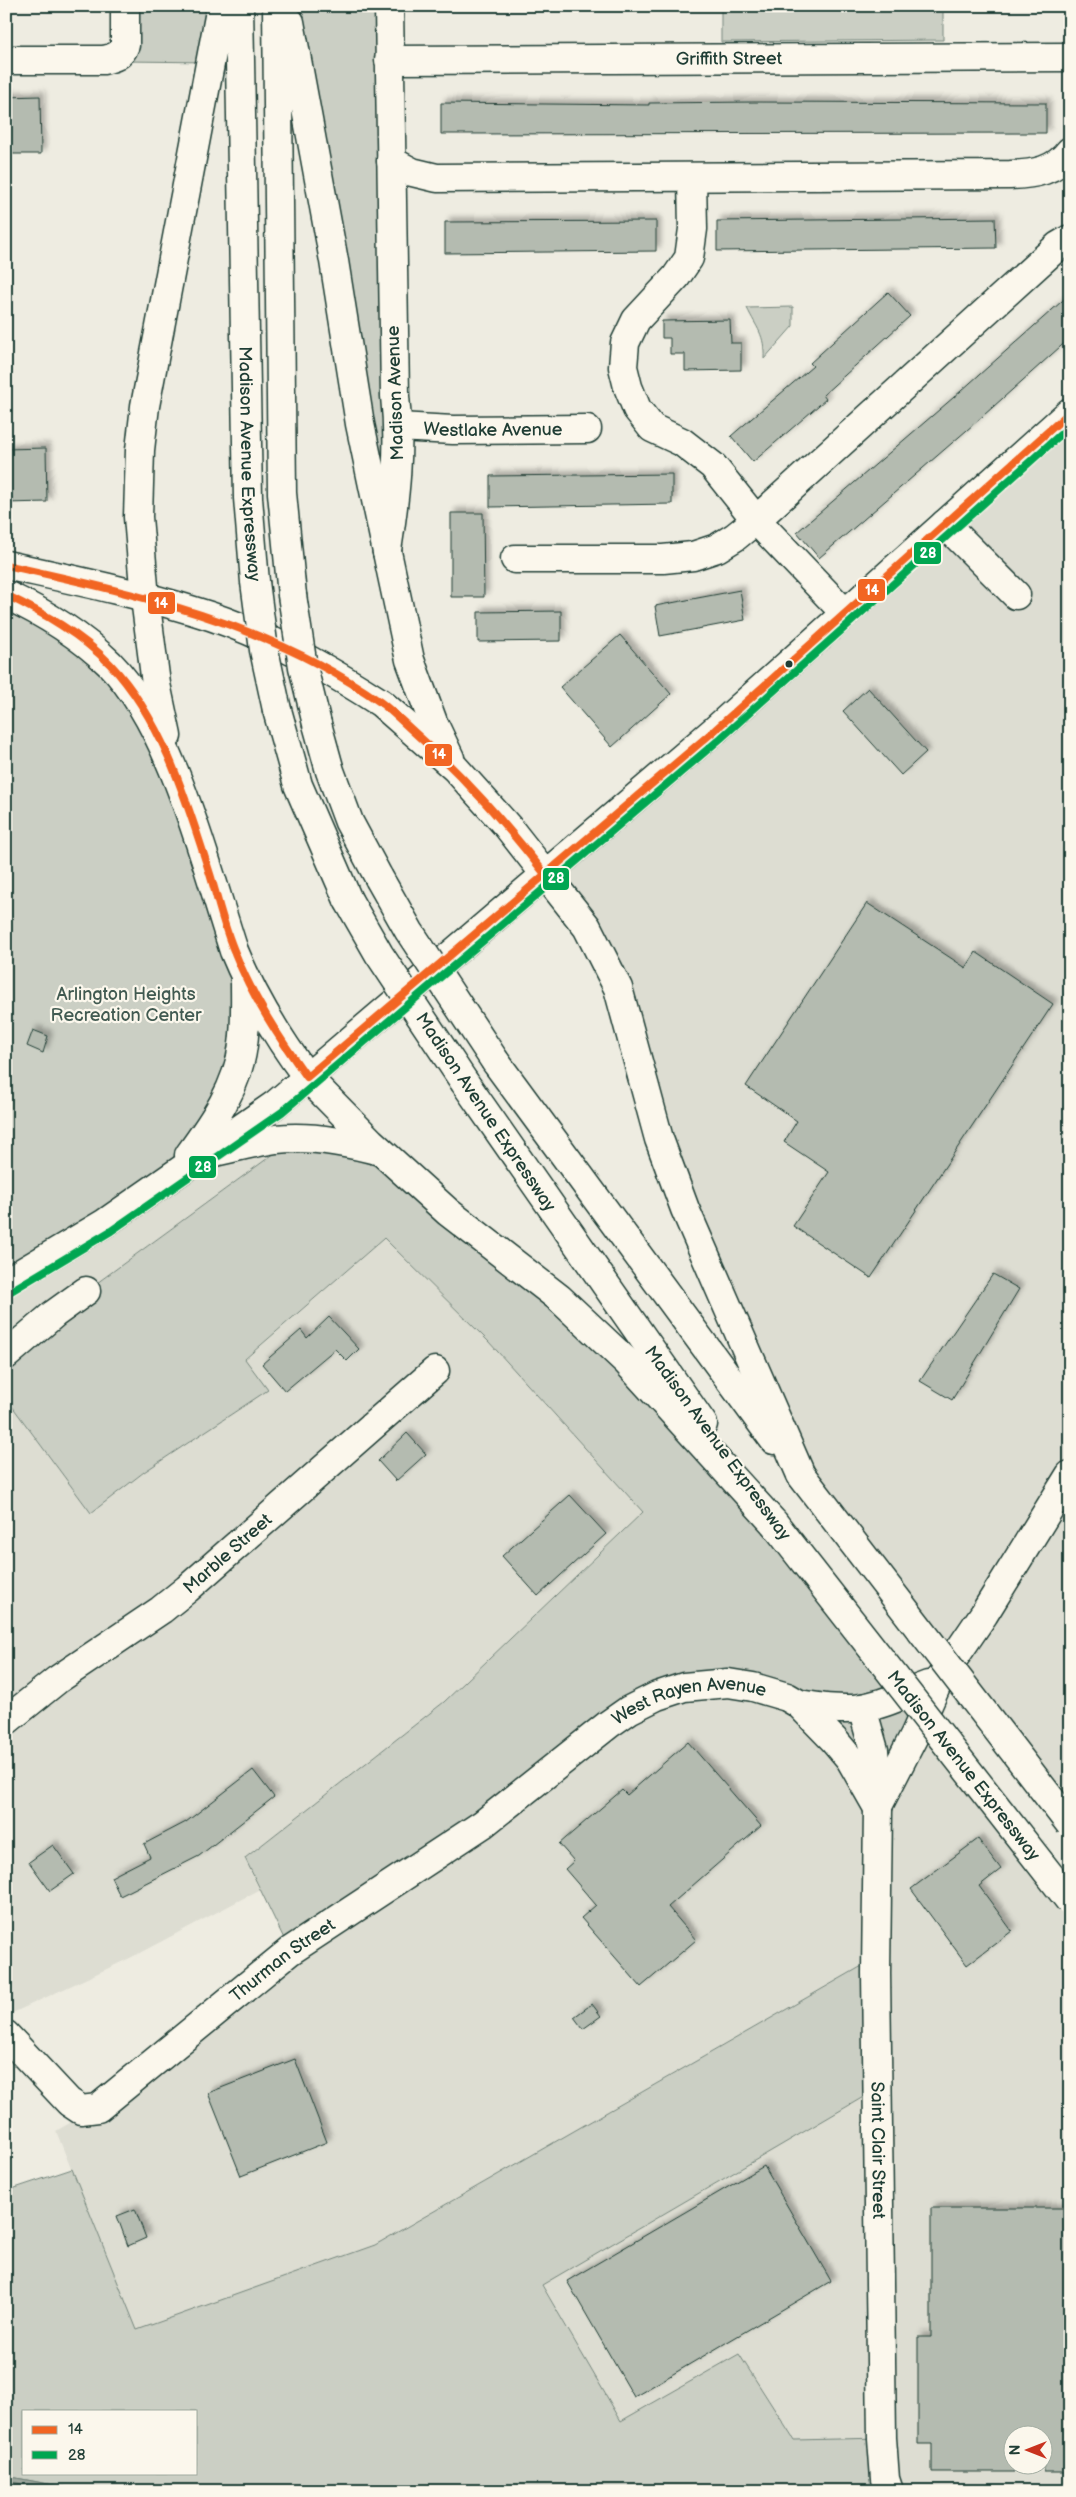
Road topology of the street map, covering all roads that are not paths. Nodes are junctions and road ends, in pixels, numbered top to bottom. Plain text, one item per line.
1 (124, 6) edge
2 (221, 6) edge
3 (239, 6) edge
4 (277, 6) edge
5 (287, 6) edge
6 (389, 6) edge
7 (1070, 57) edge
8 (6, 60) edge
9 (389, 60) junction
10 (1070, 151) edge
11 (391, 161) junction
12 (692, 178) junction
13 (1070, 239) edge
14 (1070, 412) edge
15 (398, 427) junction
16 (587, 429) dead end
17 (756, 520) junction
18 (945, 524) junction
19 (387, 552) junction
20 (515, 559) dead end
21 (6, 565) edge
22 (6, 595) edge
23 (1016, 595) dead end
24 (145, 598) junction
25 (845, 613) junction
26 (455, 768) junction
27 (178, 783) junction
28 (545, 874) junction
29 (245, 978) junction
30 (308, 1077) junction
31 (382, 1151) junction
32 (200, 1156) junction
33 (176, 1172) junction
34 (6, 1282) edge
35 (86, 1291) dead end
36 (6, 1355) edge
37 (435, 1371) dead end
38 (691, 1420) junction
39 (800, 1474) junction
40 (1070, 1475) edge
41 (939, 1680) junction
42 (799, 1704) junction
43 (862, 1708) junction
44 (6, 1721) edge
45 (878, 1808) junction
46 (483, 1824) joint
47 (1070, 1824) edge
48 (1070, 1901) edge
49 (6, 2035) edge
50 (889, 2491) edge

1 - 8 main road
2 - 24 main road
3 - 38 main road, Madison Avenue Expressway, bridge
4 - 39 main road, Madison Avenue Expressway, bridge
5 - 19 main road
6 - 9 main road, Madison Avenue
7 - 9 main road, Griffith Street
9 - 11 main road, Madison Avenue
10 - 12 main road
11 - 12 main road
11 - 15 main road, Madison Avenue
12 - 17 main road
13 - 17 main road
14 - 18 main road
15 - 16 main road, Westlake Avenue
15 - 19 main road, Madison Avenue
17 - 20 main road
17 - 25 main road
18 - 23 main road
18 - 25 main road
19 - 26 main road, Madison Avenue
21 - 24 main road
22 - 27 main road
24 - 26 main road
24 - 27 main road
25 - 28 main road
26 - 28 main road
27 - 29 main road
28 - 30 main road
28 - 39 main road
29 - 30 main road
29 - 33 main road
30 - 31 main road
30 - 32 main road
31 - 32 main road
31 - 38 main road
32 - 33 main road
33 - 34 main road
35 - 36 main road
37 - 44 main road, Marble Street
38 - 48 main road, Madison Avenue Expressway, bridge
39 - 47 main road, Madison Avenue Expressway, bridge
40 - 41 main road
41 - 43 main road
41 - 45 main road, Saint Clair Street
42 - 43 main road
42 - 45 main road, West Rayen Avenue
42 - 46 main road, West Rayen Avenue
43 - 45 main road, Saint Clair Street
45 - 50 main road, Saint Clair Street
46 - 49 main road, Thurman Street

